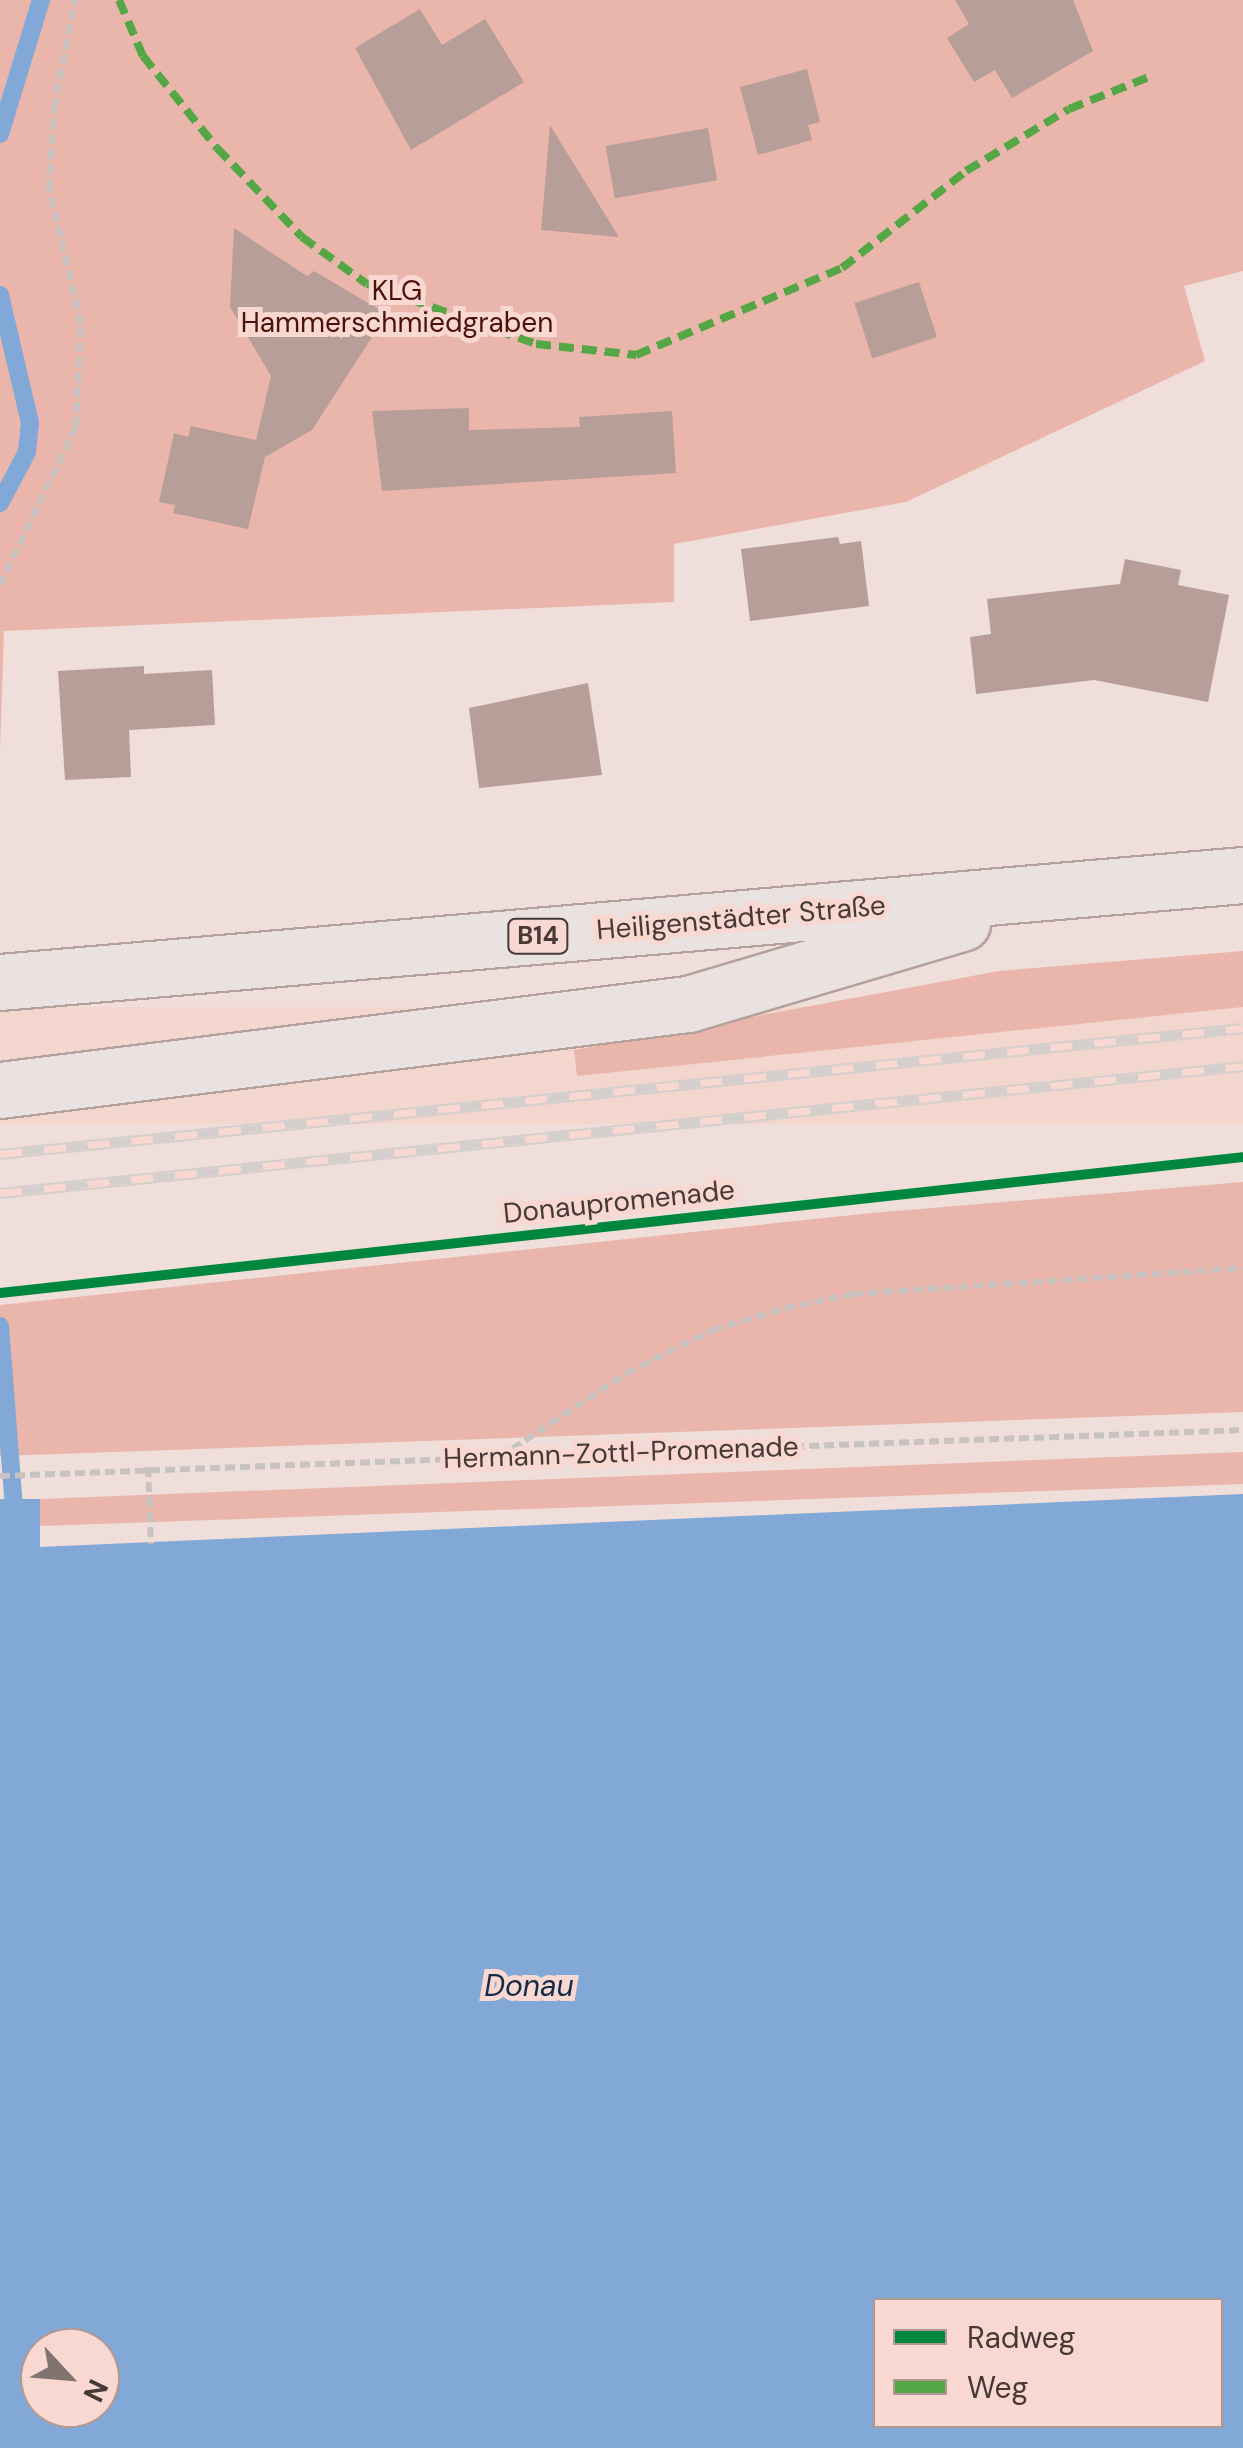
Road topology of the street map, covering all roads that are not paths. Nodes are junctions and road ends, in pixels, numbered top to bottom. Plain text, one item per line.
1 (1243, 875) edge
2 (1075, 890) junction
3 (0, 982) edge
4 (0, 1090) edge

1 - 2 main road, Heiligenstädter Straße / B14
2 - 3 main road, Heiligenstädter Straße / B14
2 - 4 main road

